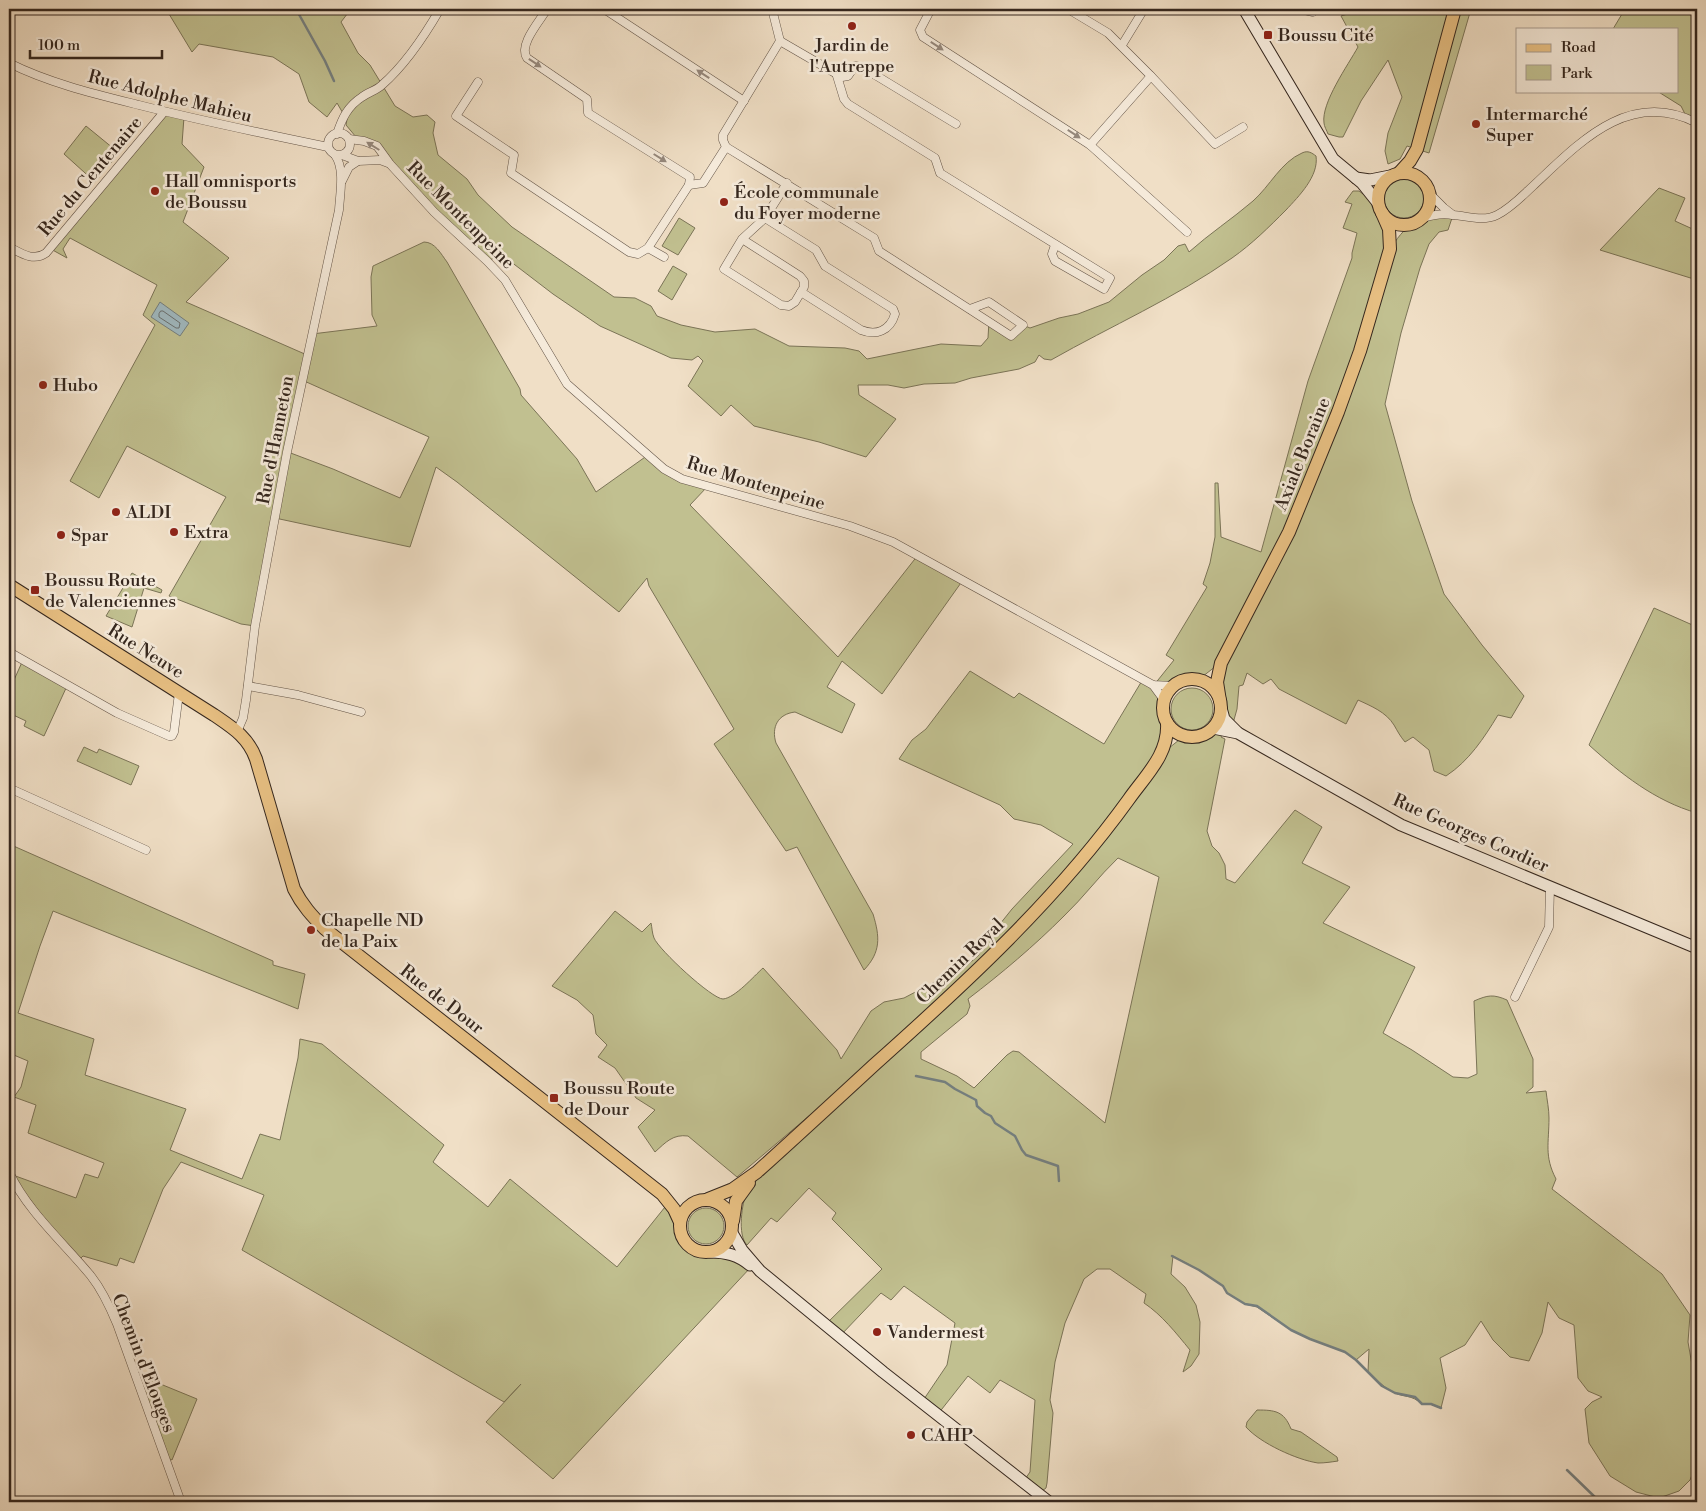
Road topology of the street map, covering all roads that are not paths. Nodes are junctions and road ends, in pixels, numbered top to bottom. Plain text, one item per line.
1 (440, 9) edge
2 (548, 9) edge
3 (604, 9) edge
4 (772, 9) edge
5 (931, 9) edge
6 (1068, 9) edge
7 (1144, 9) edge
8 (1244, 9) edge
9 (1300, 9) edge
10 (1455, 9) edge
11 (1312, 12) dead end
12 (780, 41) junction
13 (1122, 45) junction
14 (9, 63) edge
15 (837, 76) junction
16 (1151, 76) junction
17 (478, 82) dead end
18 (744, 101) junction
19 (164, 112) junction
20 (1697, 123) edge
21 (956, 124) dead end
22 (1243, 127) dead end
23 (337, 134) junction
24 (349, 139) junction
25 (1090, 145) junction
26 (328, 147) junction
27 (726, 147) junction
28 (1417, 149) junction
29 (338, 155) junction
30 (358, 161) junction
31 (390, 164) junction
32 (1394, 175) junction
33 (1356, 178) junction
34 (1423, 181) junction
35 (341, 183) junction
36 (786, 184) junction
37 (689, 185) junction
38 (1430, 194) junction
39 (1380, 208) junction
40 (1453, 215) junction
41 (765, 218) junction
42 (1422, 218) junction
43 (1410, 225) junction
44 (1187, 232) dead end
45 (742, 239) junction
46 (1055, 245) junction
47 (9, 247) edge
48 (648, 248) junction
49 (1390, 249) junction
50 (664, 257) dead end
51 (801, 292) junction
52 (970, 309) junction
53 (9, 585) edge
54 (9, 652) edge
55 (1221, 663) junction
56 (1198, 680) junction
57 (1153, 685) junction
58 (248, 686) junction
59 (1172, 686) junction
60 (179, 693) junction
61 (1164, 700) junction
62 (1220, 705) junction
63 (361, 712) dead end
64 (1167, 723) junction
65 (1213, 728) junction
66 (237, 732) junction
67 (1238, 734) junction
68 (1187, 737) junction
69 (1163, 752) junction
70 (9, 788) edge
71 (146, 850) dead end
72 (1550, 887) junction
73 (1697, 948) edge
74 (1516, 997) dead end
75 (9, 1172) edge
76 (757, 1172) junction
77 (662, 1194) junction
78 (702, 1200) junction
79 (680, 1222) junction
80 (732, 1228) junction
81 (710, 1252) junction
82 (760, 1271) junction
83 (181, 1502) edge
84 (1049, 1502) edge

1 - 23 street
2 -> 37 street
18 -> 3 street
4 - 12 street
5 -> 25 street
6 - 13 street
7 - 13 street
8 - 33 street
9 - 11 street
10 - 28 main road
12 - 15 street
12 - 18 street
13 - 16 street
14 - 19 street, Rue Adolphe Mahieu
15 - 21 street
15 - 46 street
16 - 22 street
16 - 25 street
17 - 48 street
18 - 27 street
19 - 26 street, Rue Adolphe Mahieu
19 - 47 street, Rue du Centenaire
20 - 40 street
23 - 24 street
23 - 26 street
24 - 29 street
31 -> 24 street, Rue Montenpeine
25 - 44 street
26 - 29 street
27 - 36 street
27 - 37 street
28 - 32 main road
28 - 34 main road
29 - 30 street
29 - 35 street, Rue d'Hanneton
30 - 31 street, Rue Montenpeine
30 - 35 street
31 - 57 street, Rue Montenpeine
32 - 33 street
32 - 34 main road
32 - 39 main road
33 - 39 street
34 - 38 main road
35 - 58 street, Rue d'Hanneton
36 - 41 street
36 - 52 street
37 - 48 street
38 - 40 street
38 - 42 main road
39 - 43 main road
39 - 49 main road, Axiale Boraine
40 - 42 street
41 - 45 street
41 - 51 street
42 - 43 main road
43 - 49 main road, Axiale Boraine
45 - 51 street
45 - 51 street
46 - 46 street
48 - 50 street
49 - 55 main road, Axiale Boraine
52 - 52 street
53 - 60 main road, Rue Neuve
54 - 60 street
55 - 56 main road, Axiale Boraine
55 - 62 main road, Axiale Boraine
56 - 59 main road
56 - 62 main road
57 - 59 street, Rue Montenpeine
57 - 61 street, Rue Montenpeine
58 - 63 street
58 - 66 street, Rue d'Hanneton
59 - 61 main road
60 - 66 main road, Rue Neuve
61 - 64 main road
62 - 65 main road
62 - 67 street, Rue Georges Cordier
64 - 68 main road
64 - 69 main road, Chemin Royal
65 - 67 street, Rue Georges Cordier
65 - 68 main road
66 - 77 main road, Rue de Dour
67 - 72 street, Rue Georges Cordier
68 - 69 main road, Chemin Royal
69 - 76 main road, Chemin Royal
70 - 71 street
72 - 73 street, Rue Georges Cordier
72 - 74 street
75 - 83 street, Chemin d'Elouges
76 - 78 main road, Chemin Royal
76 - 80 main road, Chemin Royal
77 - 78 main road, Rue de Dour
77 - 79 main road, Rue de Dour
78 - 79 main road
78 - 80 main road
79 - 81 main road
80 - 81 main road
80 - 82 street
81 - 82 street
82 - 84 street

